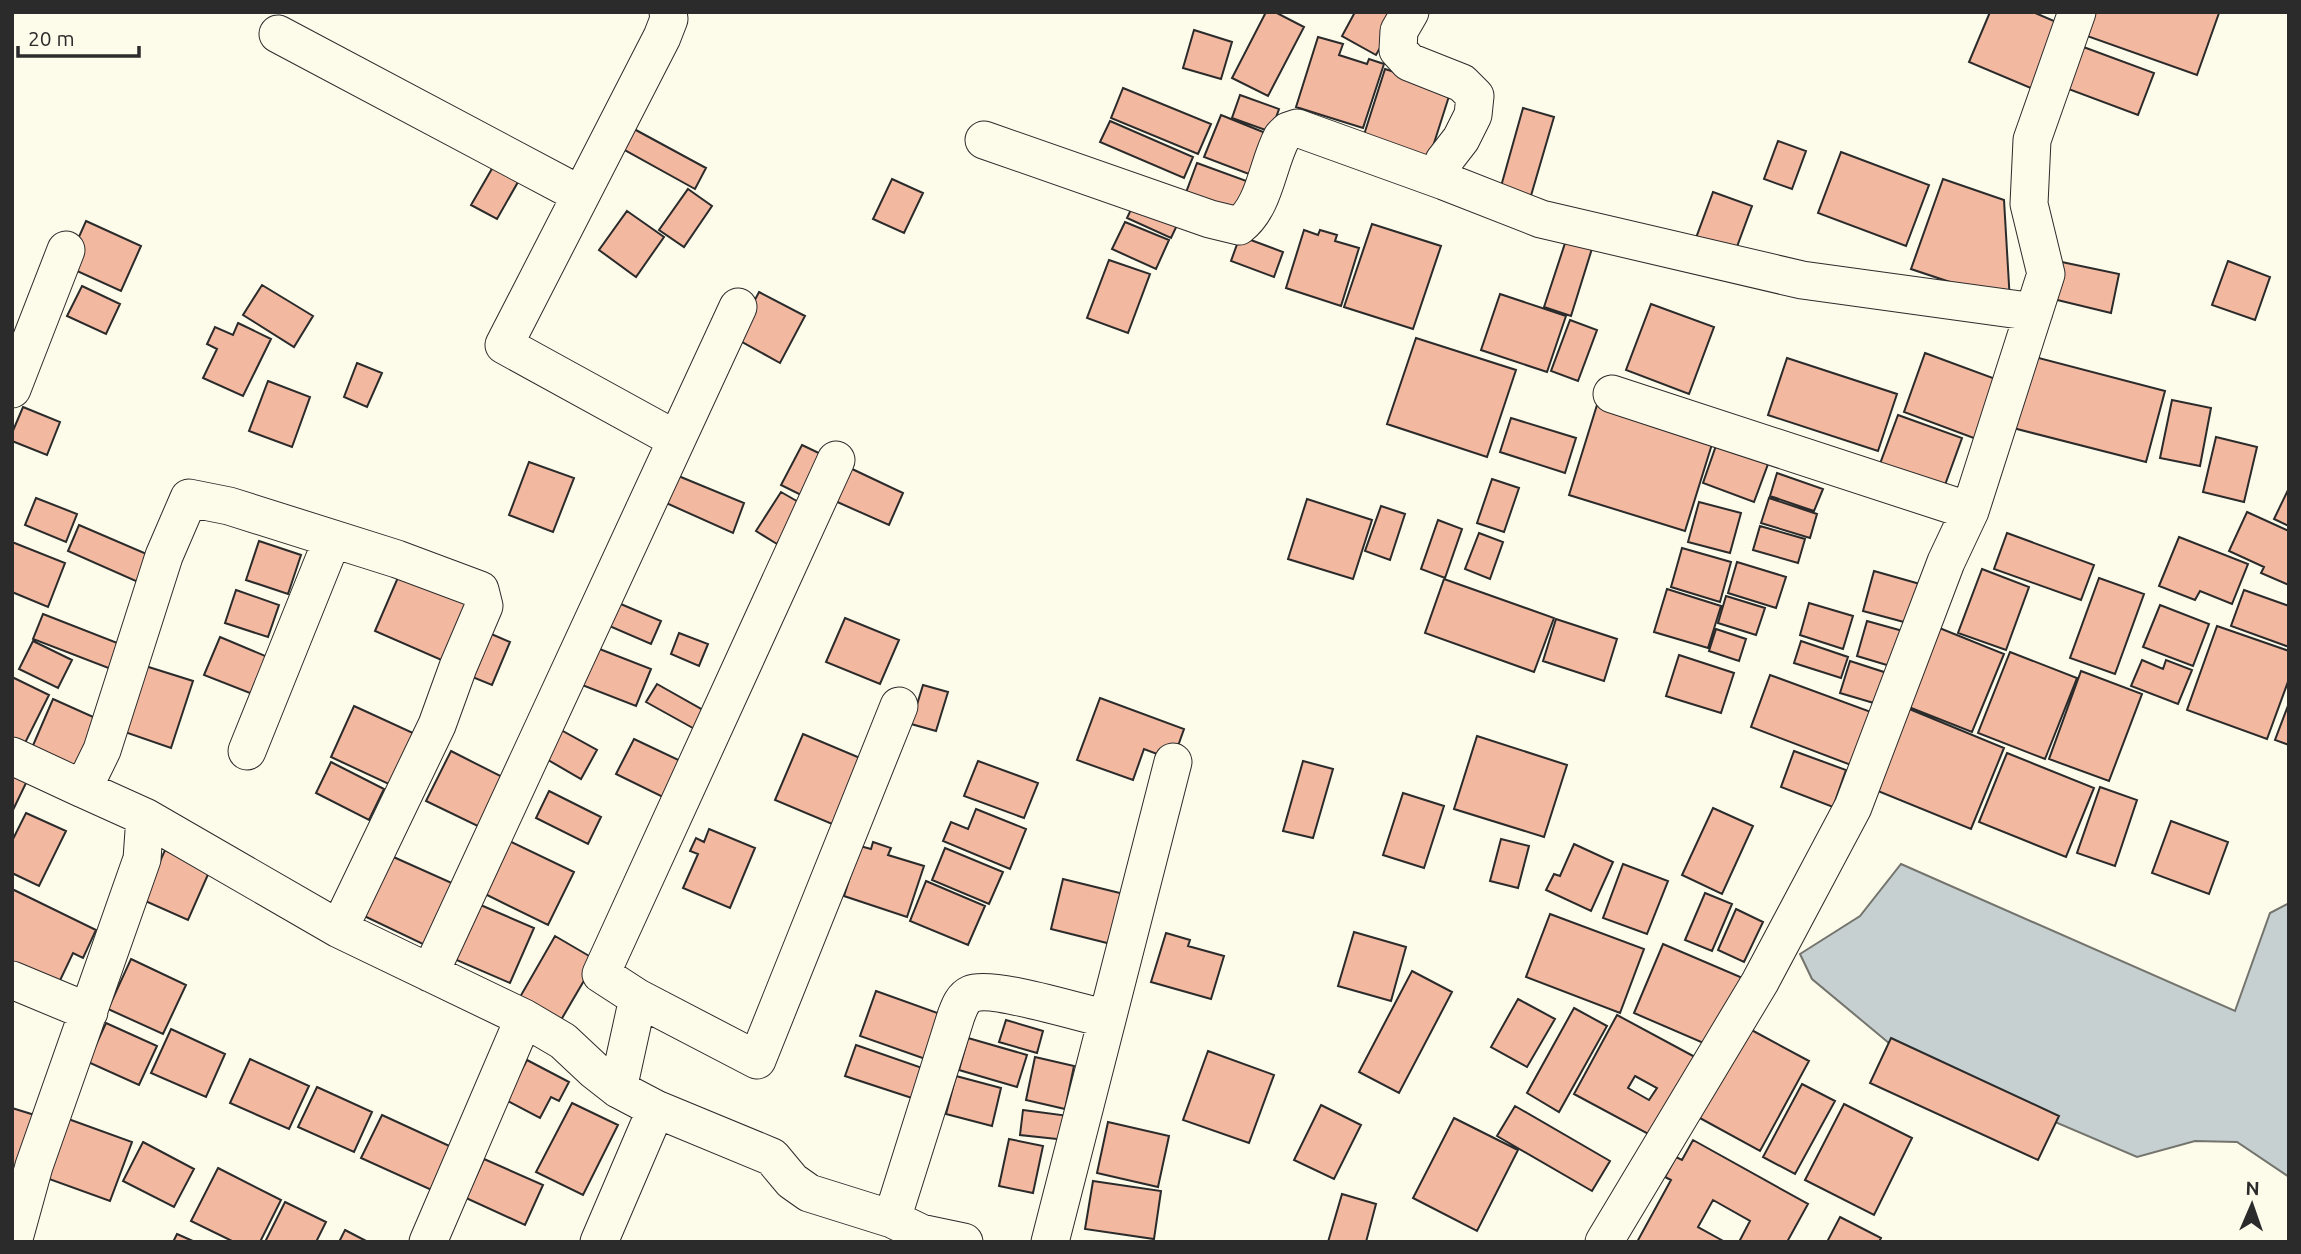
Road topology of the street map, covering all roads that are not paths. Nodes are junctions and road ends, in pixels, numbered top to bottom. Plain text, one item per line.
1 (668, 12) edge
2 (1410, 12) edge
3 (2077, 12) edge
4 (278, 34) dead end
5 (984, 140) dead end
6 (1444, 181) junction
7 (581, 195) junction
8 (66, 250) dead end
9 (738, 307) dead end
10 (2034, 312) junction
11 (19, 351) edge
12 (12, 389) edge
13 (1612, 394) dead end
14 (675, 439) junction
15 (836, 460) dead end
16 (1970, 511) junction
17 (332, 540) junction
18 (899, 706) dead end
19 (247, 751) dead end
20 (12, 756) edge
21 (1173, 762) dead end
22 (83, 789) junction
23 (145, 817) junction
24 (339, 929) junction
25 (430, 973) junction
26 (12, 980) edge
27 (638, 998) junction
28 (89, 1012) junction
29 (524, 1018) junction
30 (1107, 1019) junction
31 (618, 1089) junction
32 (656, 1110) junction
33 (910, 1231) edge
34 (13, 1239) edge
35 (428, 1242) edge
36 (598, 1242) edge
37 (964, 1242) edge
38 (1050, 1242) edge
39 (1604, 1242) edge

1 - 7 street
2 - 6 street
3 - 10 street
4 - 7 street
5 - 6 street
6 - 10 street
7 - 14 street
8 - 11 street
9 - 14 street
10 - 16 street
11 - 12 street
13 - 16 street
14 - 25 street
15 - 27 street
16 - 39 street
17 - 19 street
17 - 22 street
17 - 24 street
18 - 27 street
20 - 22 street
21 - 30 street
22 - 23 street
23 - 24 street
23 - 28 street
24 - 25 street
25 - 29 street
26 - 28 street
27 - 31 street
28 - 34 street
29 - 31 street
29 - 35 street
30 - 33 street
30 - 38 street
31 - 32 street
32 - 33 street
32 - 36 street
33 - 37 street

